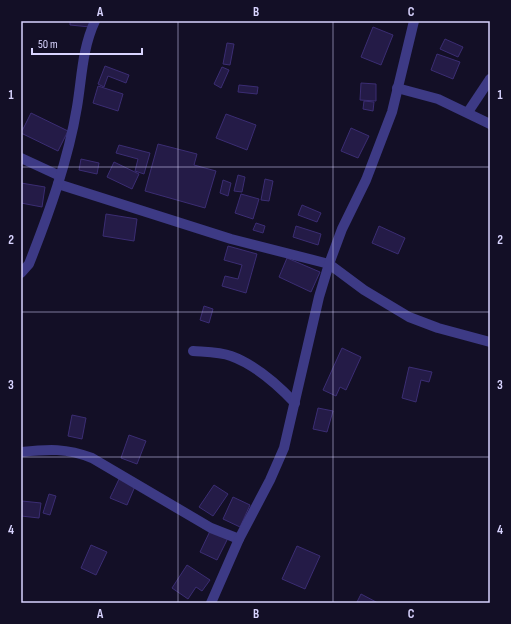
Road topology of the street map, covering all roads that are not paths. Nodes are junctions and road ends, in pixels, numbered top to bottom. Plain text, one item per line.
1 (95, 21) edge
2 (414, 21) edge
3 (490, 79) edge
4 (397, 88) junction
5 (468, 112) junction
6 (490, 124) edge
7 (21, 158) edge
8 (59, 180) junction
9 (328, 264) junction
10 (21, 274) edge
11 (490, 342) edge
12 (194, 351) dead end
13 (295, 403) junction
14 (21, 452) edge
15 (239, 539) junction
16 (211, 603) edge

1 - 8 street
2 - 4 street
3 - 5 street
4 - 5 street
4 - 9 street
5 - 6 street
7 - 8 street
8 - 9 street
8 - 10 street
9 - 11 street
9 - 13 street
12 - 13 street
13 - 15 street
14 - 15 street
15 - 16 street

